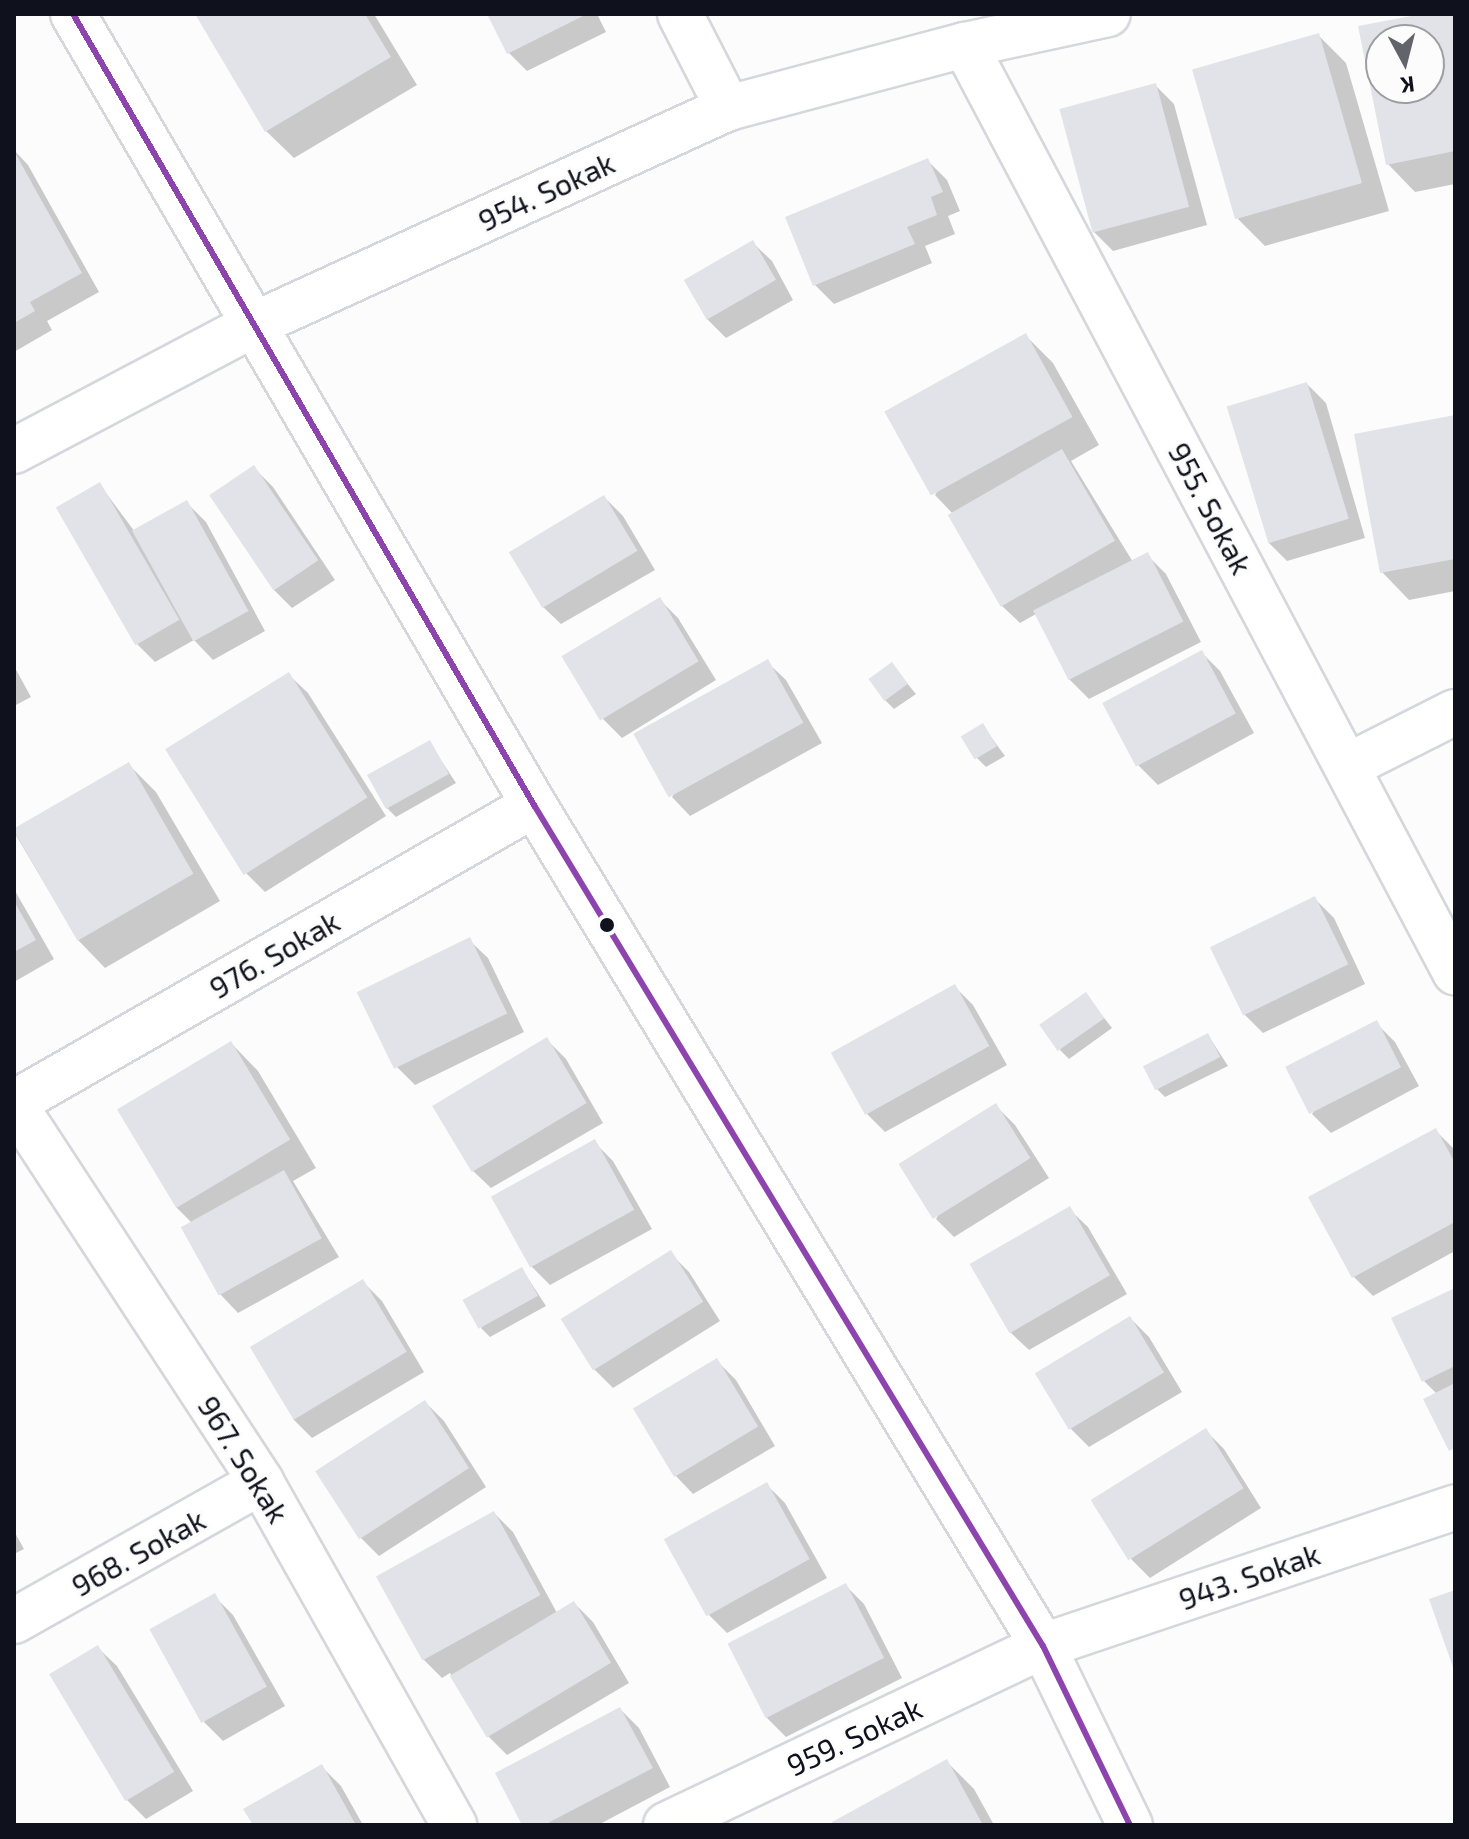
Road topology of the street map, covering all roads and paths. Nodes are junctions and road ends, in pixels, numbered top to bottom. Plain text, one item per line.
1 (73, 14) edge
2 (680, 14) edge
3 (1108, 14) edge
4 (965, 45) junction
5 (728, 108) junction
6 (253, 325) junction
7 (14, 451) edge
8 (1455, 712) edge
9 (1348, 766) junction
10 (534, 805) junction
11 (1455, 972) edge
12 (14, 1103) edge
13 (261, 1482) junction
14 (1455, 1507) edge
15 (14, 1621) edge
16 (1043, 1646) junction
17 (454, 1825) edge
18 (666, 1825) edge
19 (1130, 1825) edge

1 - 6 street
2 - 5 street
3 - 4 street, 954. Sokak
4 - 5 street, 954. Sokak
4 - 9 street, 955. Sokak
5 - 6 street, 954. Sokak
6 - 7 street, 954. Sokak
6 - 10 street
8 - 9 street
9 - 11 street, 955. Sokak
10 - 12 street, 976. Sokak
10 - 16 street
12 - 13 street, 967. Sokak
13 - 15 street, 968. Sokak
13 - 17 street, 967. Sokak
14 - 16 street, 943. Sokak
16 - 18 street, 959. Sokak
16 - 19 street

